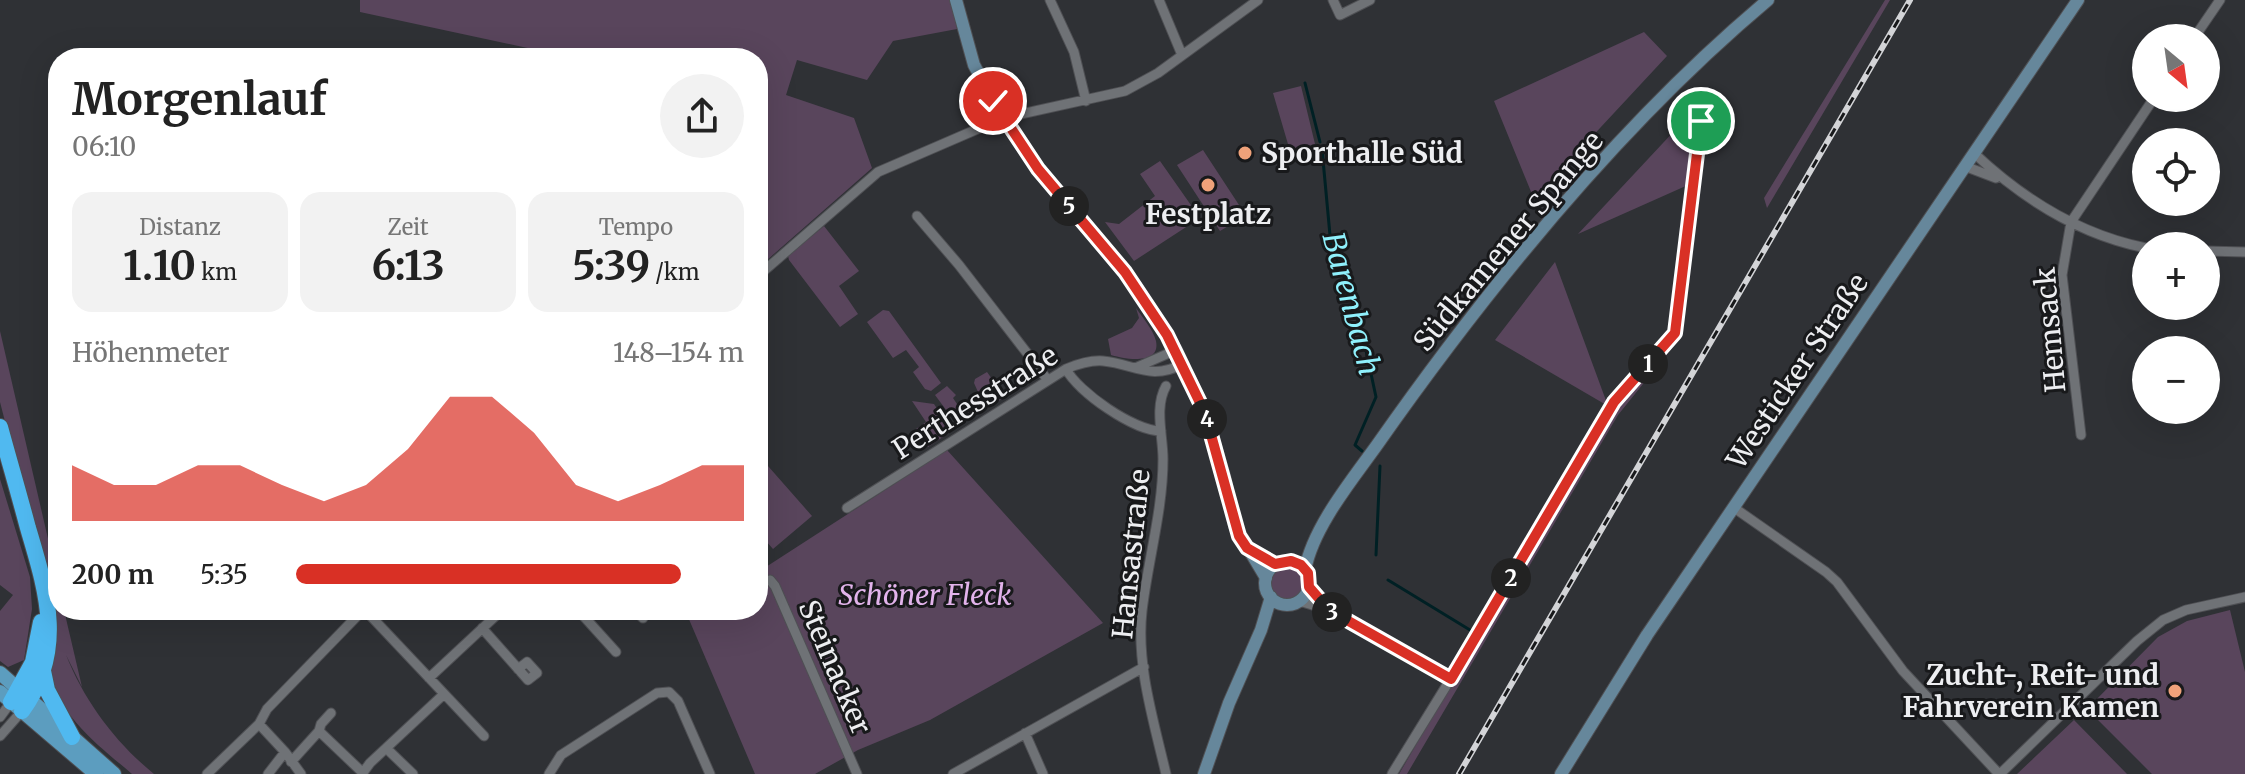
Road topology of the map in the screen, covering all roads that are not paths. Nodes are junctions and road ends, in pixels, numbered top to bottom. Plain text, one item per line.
1 (956, 0) edge
2 (1050, 0) edge
3 (1159, 0) edge
4 (1258, 0) edge
5 (1333, 0) edge
6 (1370, 0) edge
7 (1768, 0) edge
8 (2078, 0) edge
9 (2220, 0) edge
10 (2204, 24) edge
11 (1182, 55) junction
12 (1086, 101) junction
13 (1703, 104) dead end
14 (2145, 112) edge
15 (1003, 118) junction
16 (1975, 154) junction
17 (1967, 167) junction
18 (2003, 180) junction
19 (917, 216) dead end
20 (2071, 222) junction
21 (2132, 245) edge
22 (2220, 251) edge
23 (2245, 252) edge
24 (768, 267) edge
25 (1176, 350) junction
26 (1183, 364) junction
27 (1066, 369) junction
28 (1134, 369) junction
29 (1047, 379) junction
30 (1166, 386) dead end
31 (0, 427) edge
32 (1161, 431) junction
33 (2081, 435) dead end
34 (0, 456) edge
35 (1733, 507) junction
36 (847, 508) dead end
37 (1315, 539) junction
38 (1247, 548) junction
39 (1291, 561) junction
40 (1275, 564) junction
41 (1305, 570) junction
42 (1266, 578) junction
43 (770, 580) dead end
44 (1309, 587) junction
45 (1271, 597) junction
46 (2245, 597) edge
47 (1299, 601) junction
48 (1283, 604) junction
49 (48, 606) edge
50 (1329, 610) junction
51 (49, 620) edge
52 (354, 620) edge
53 (374, 620) edge
54 (491, 620) edge
55 (590, 620) edge
56 (482, 628) junction
57 (1261, 630) junction
58 (616, 652) dead end
59 (1144, 667) junction
60 (518, 669) dead end
61 (43, 670) junction
62 (0, 673) edge
63 (429, 678) junction
64 (1451, 679) junction
65 (443, 695) junction
66 (17, 699) edge
67 (331, 713) dead end
68 (0, 717) edge
69 (259, 724) junction
70 (319, 731) junction
71 (1025, 733) junction
72 (0, 736) edge
73 (484, 736) dead end
74 (72, 737) junction
75 (386, 748) junction
76 (288, 757) junction
77 (362, 773) edge
78 (96, 774) edge
79 (114, 774) edge
80 (207, 774) edge
81 (268, 774) edge
82 (301, 774) edge
83 (413, 774) edge
84 (549, 774) edge
85 (710, 774) edge
86 (857, 774) edge
87 (953, 774) edge
88 (1043, 774) edge
89 (1166, 774) edge
90 (1204, 774) edge
91 (1392, 774) edge
92 (1561, 774) edge
93 (2000, 774) edge

1 - 15 street
2 - 12 street
3 - 11 street
4 - 11 street
5 - 6 street
7 - 37 street, Südkamener Spange
8 - 16 street, Westicker Straße
9 - 10 street
11 - 12 street
12 - 15 street
13 - 64 street
14 - 20 street, Hemsack
15 - 24 street
15 - 25 street
16 - 17 street, Westicker Straße
16 - 18 street
17 - 18 street
17 - 35 street, Westicker Straße
18 - 20 street
19 - 29 street
20 - 21 street
20 - 33 street, Hemsack
22 - 23 street
25 - 26 street
25 - 28 street
26 - 28 street, Perthesstraße
26 - 38 street
27 - 28 street, Perthesstraße
27 - 29 street, Perthesstraße
27 - 32 street, Hansastraße
29 - 36 street, Perthesstraße
30 - 32 street, Hansastraße
31 - 49 highway
32 - 59 street, Hansastraße
34 - 66 highway
35 - 92 street, Westicker Straße
35 - 93 street
37 - 39 street
37 - 41 street
38 - 40 street
38 - 42 street
39 - 40 street
39 - 41 street
40 - 42 street
41 - 44 street
42 - 45 street
43 - 86 street, Steinacker
44 - 47 street
44 - 50 street
45 - 48 street
45 - 57 street
46 - 93 street
47 - 48 street
47 - 50 street
48 - 57 street
50 - 64 street
51 - 61 highway
52 - 69 street
53 - 63 street
54 - 56 street
55 - 58 street
56 - 60 street
56 - 63 street
57 - 90 street
59 - 71 street
59 - 89 street, Hansastraße
61 - 66 highway
61 - 74 highway
62 - 66 main road
63 - 65 street
64 - 91 street
65 - 73 street
65 - 75 street
66 - 68 street
66 - 72 street
66 - 74 main road
66 - 78 main road
67 - 70 street
69 - 76 street
69 - 80 street
70 - 76 street
70 - 77 street
71 - 87 street
71 - 88 street
74 - 79 main road
75 - 77 street
75 - 83 street
76 - 81 street
76 - 82 street
84 - 85 street

